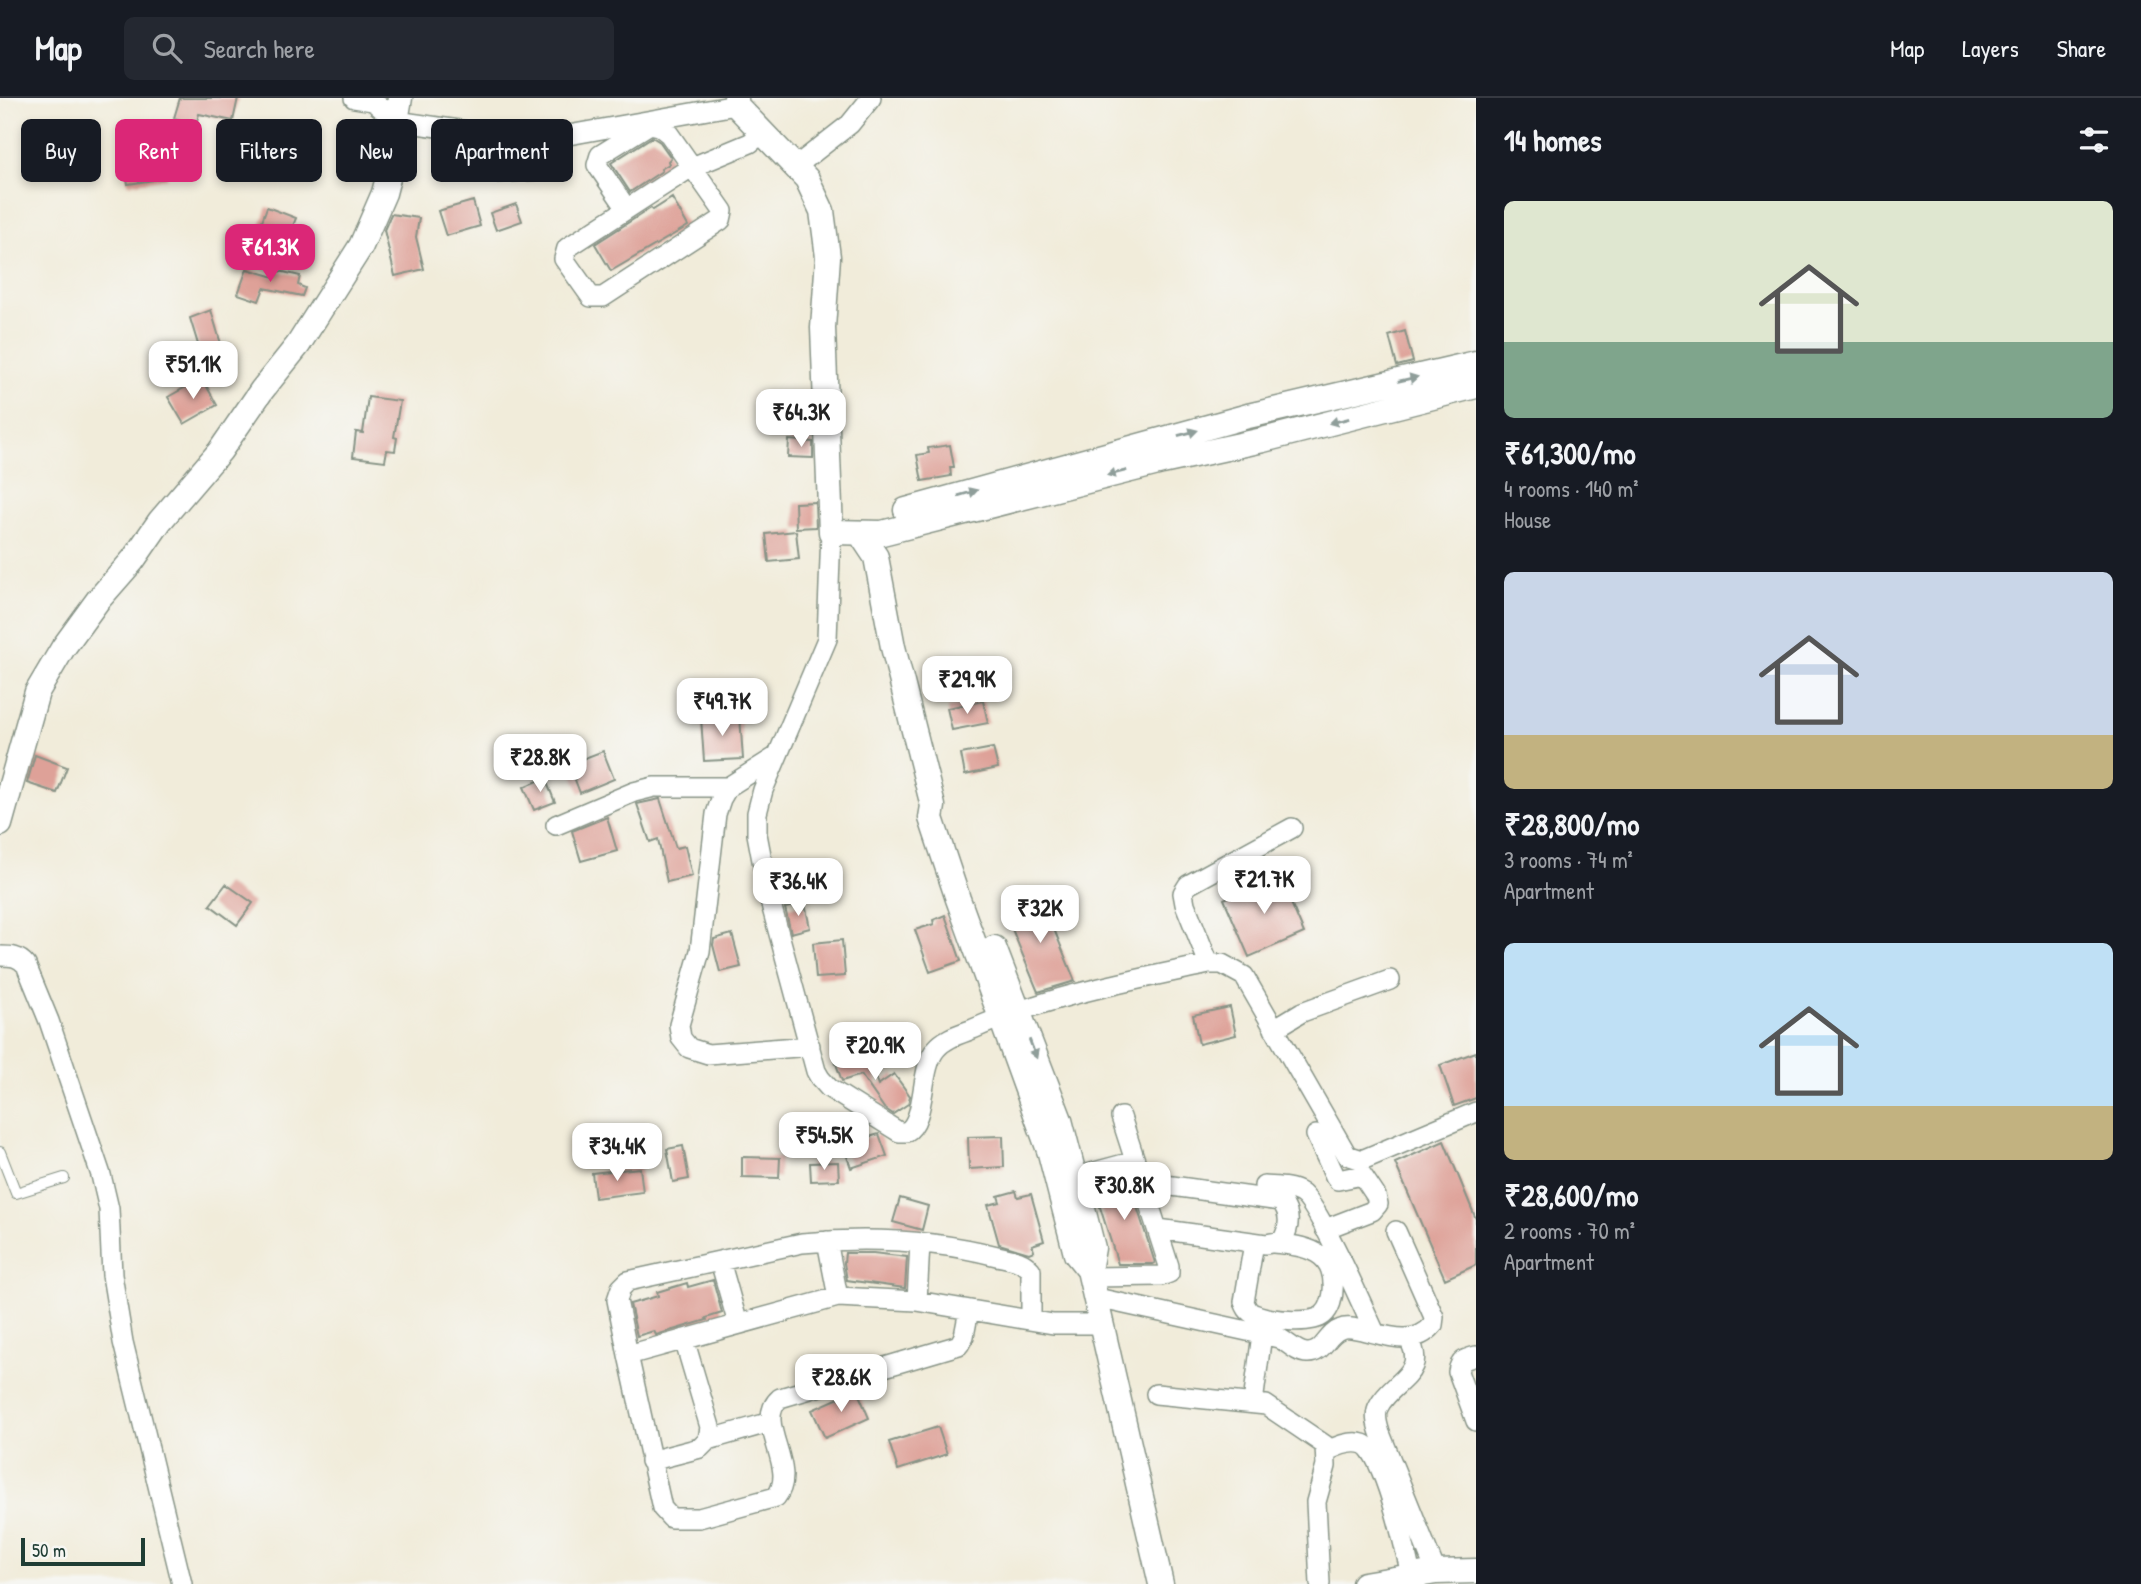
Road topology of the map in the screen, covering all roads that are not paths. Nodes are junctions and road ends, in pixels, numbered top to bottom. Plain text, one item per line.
1 (354, 98) edge
2 (871, 98) edge
3 (736, 102) edge
4 (398, 110) edge
5 (764, 132) junction
6 (795, 167) junction
7 (690, 168) junction
8 (627, 209) junction
9 (1476, 363) edge
10 (1476, 386) edge
11 (831, 532) junction
12 (860, 533) junction
13 (777, 756) junction
14 (728, 787) junction
15 (2, 811) edge
16 (556, 825) dead end
17 (1292, 828) dead end
18 (0, 957) edge
19 (1209, 964) junction
20 (1390, 980) dead end
21 (1010, 1014) junction
22 (1274, 1029) junction
23 (810, 1046) junction
24 (1476, 1112) edge
25 (1121, 1117) dead end
26 (1050, 1123) junction
27 (1316, 1135) dead end
28 (0, 1152) edge
29 (1135, 1161) junction
30 (1076, 1177) junction
31 (64, 1178) dead end
32 (1143, 1182) junction
33 (1264, 1186) dead end
34 (1158, 1229) junction
35 (1325, 1229) junction
36 (1396, 1231) dead end
37 (827, 1241) junction
38 (920, 1243) junction
39 (1254, 1243) junction
40 (1274, 1243) junction
41 (720, 1261) junction
42 (1092, 1282) junction
43 (838, 1297) junction
44 (917, 1301) junction
45 (970, 1310) junction
46 (1031, 1320) junction
47 (738, 1324) junction
48 (1103, 1324) junction
49 (1375, 1333) junction
50 (1262, 1334) junction
51 (1408, 1338) junction
52 (684, 1339) junction
53 (628, 1355) junction
54 (1476, 1356) edge
55 (1156, 1394) dead end
56 (1253, 1403) junction
57 (1476, 1421) edge
58 (771, 1422) junction
59 (708, 1440) junction
60 (1326, 1451) junction
61 (650, 1461) junction
62 (1476, 1571) edge
63 (1436, 1572) junction
64 (1411, 1575) junction
65 (182, 1584) edge
66 (1161, 1584) edge
67 (1320, 1584) edge
68 (1364, 1584) edge

1 - 4 street
2 - 6 street
3 - 4 street
3 - 5 street
4 - 15 street
5 - 6 street
5 - 7 street
6 - 11 street
7 - 8 street
7 - 8 street
7 - 8 street
12 -> 9 street
10 -> 12 street
11 - 12 street
11 - 13 street
12 - 21 street
13 - 14 street
13 - 23 street
14 - 16 street
14 - 23 street
17 - 19 street
18 - 65 street
19 - 21 street
19 - 22 street
20 - 22 street
21 - 23 street
21 - 26 street
22 - 24 street
25 - 29 street
26 - 30 street
26 - 42 street
27 - 35 street
28 - 31 lane
29 - 30 street
29 - 32 street
30 - 42 street
32 - 34 street
32 - 40 street
33 - 35 street
34 - 39 street
34 - 42 street
35 - 49 street
36 - 51 street
37 - 38 street
37 - 41 street
37 - 43 street
38 - 44 street
38 - 46 street
39 - 40 street
39 - 40 street
41 - 47 street
41 - 53 street
42 - 48 street
42 - 50 street
43 - 44 street
43 - 47 street
44 - 45 street
45 - 46 street
45 - 58 street
46 - 48 street
47 - 52 street
48 - 66 street
49 - 50 street
49 - 51 street
50 - 56 street
51 - 63 street
52 - 53 street
52 - 59 street
53 - 61 street
54 - 57 street
55 - 56 street
56 - 60 street
58 - 59 street
58 - 61 street
59 - 61 street
60 - 64 street
60 - 67 street
62 - 63 street
63 - 64 street
64 - 68 street

